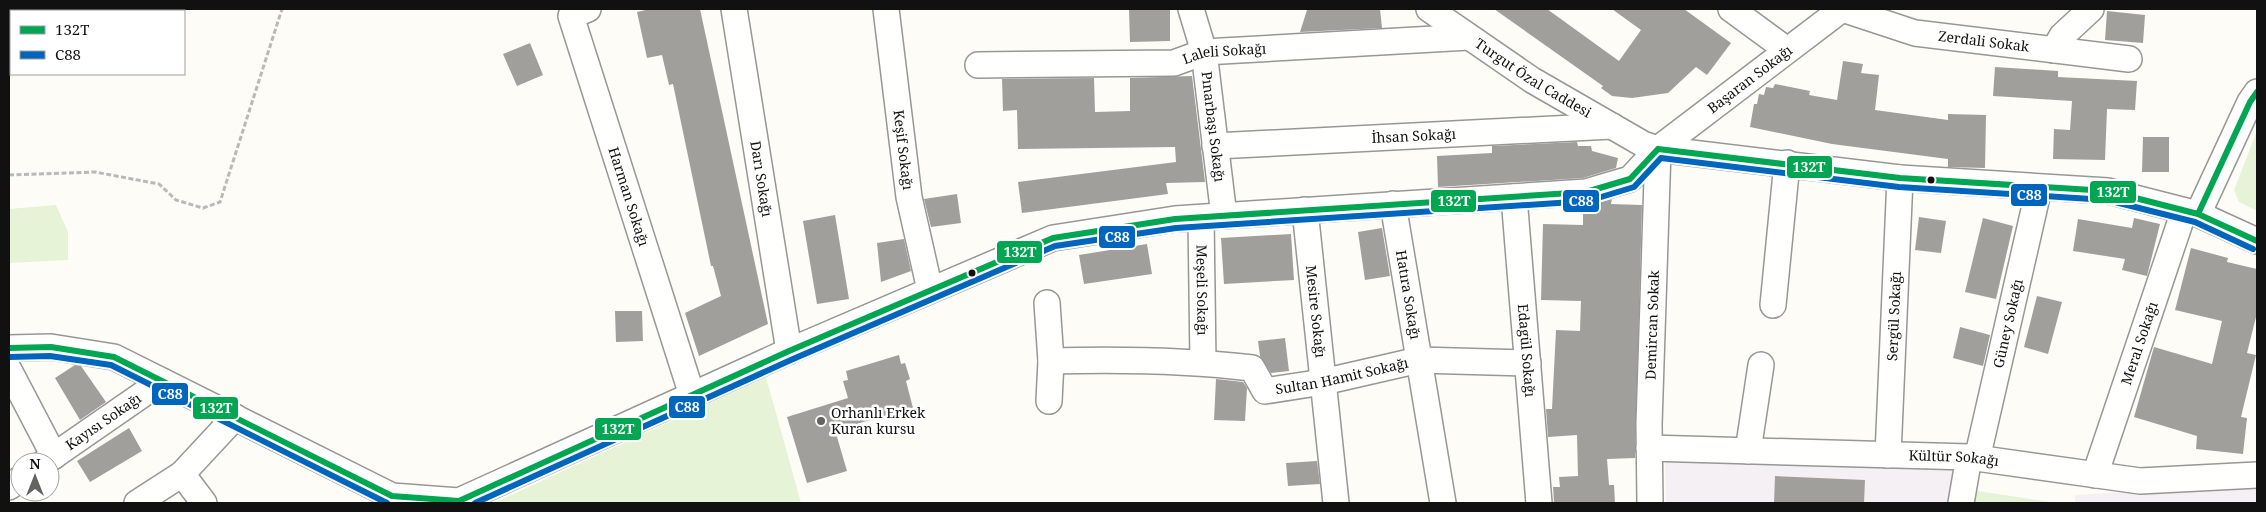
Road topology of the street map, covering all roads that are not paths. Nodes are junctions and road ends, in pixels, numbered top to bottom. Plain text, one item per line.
1 (588, 9) edge
2 (734, 9) edge
3 (886, 9) edge
4 (1191, 9) edge
5 (1429, 9) edge
6 (1731, 9) edge
7 (1842, 9) edge
8 (2091, 9) edge
9 (1469, 37) junction
10 (1787, 50) junction
11 (2054, 50) junction
12 (1204, 52) junction
13 (2129, 59) dead end
14 (978, 65) dead end
15 (2257, 92) edge
16 (1612, 126) junction
17 (1215, 146) junction
18 (1658, 149) junction
19 (1787, 163) junction
20 (1900, 178) junction
21 (2039, 188) junction
22 (1514, 197) junction
23 (1393, 204) junction
24 (1305, 210) junction
25 (2191, 213) junction
26 (1212, 217) junction
27 (2257, 241) edge
28 (930, 290) junction
29 (1047, 302) dead end
30 (1773, 305) dead end
31 (9, 348) edge
32 (789, 350) junction
33 (1051, 360) junction
34 (1419, 360) junction
35 (1203, 362) junction
36 (1528, 363) junction
37 (1761, 365) dead end
38 (9, 370) edge
39 (162, 381) junction
40 (1323, 382) junction
41 (692, 395) junction
42 (1049, 401) dead end
43 (235, 417) junction
44 (1649, 448) junction
45 (1748, 451) junction
46 (46, 452) edge
47 (59, 452) edge
48 (1888, 455) junction
49 (1973, 458) junction
50 (182, 474) junction
51 (2095, 475) junction
52 (2257, 475) edge
53 (461, 502) edge
54 (137, 503) edge
55 (204, 503) edge
56 (1336, 503) edge
57 (1443, 503) edge
58 (1539, 503) edge
59 (1650, 503) edge
60 (1961, 503) edge

1 - 41 street, Harman Sokağı
2 - 32 street, Darı Sokağı
3 - 28 street, Keşif Sokağı
4 - 12 street, Pınarbaşı Sokağı
5 - 9 street, Turgut Özal Caddesi
6 - 10 street
7 - 10 street, Başaran Sokağı
7 - 11 street, Zerdali Sokak
8 - 11 street
9 - 12 street, Laleli Sokağı
9 - 16 street, Turgut Özal Caddesi
10 - 18 street, Başaran Sokağı
11 - 13 street, Zerdali Sokak
12 - 14 street, Laleli Sokağı
12 - 17 street, Pınarbaşı Sokağı
15 - 25 street, Meral Sokağı
16 - 17 street, İhsan Sokağı
16 - 18 street, Turgut Özal Caddesi
17 - 26 street, Pınarbaşı Sokağı
18 - 19 street, Turgut Özal Caddesi
18 - 22 street, Başaran Sokağı
18 - 44 street, Demircan Sokak
19 - 20 street, Turgut Özal Caddesi
19 - 30 street
20 - 21 street, Turgut Özal Caddesi
20 - 48 street, Sergül Sokağı
21 - 25 street, Turgut Özal Caddesi
21 - 49 street, Güney Sokağı
22 - 23 street, Başaran Sokağı
22 - 36 street, Edagül Sokağı
23 - 24 street, Başaran Sokağı
23 - 34 street, Hatıra Sokağı
24 - 26 street, Başaran Sokağı
24 - 40 street, Mesire Sokağı
25 - 27 street, Turgut Özal Caddesi
25 - 51 street, Meral Sokağı
26 - 28 street, Başaran Sokağı
26 - 35 street, Meşeli Sokağı
28 - 32 street, Başaran Sokağı
29 - 33 street
31 - 39 street
32 - 41 street, Başaran Sokağı
33 - 35 street, Sultan Hamit Sokağı
33 - 42 street
34 - 36 street, Sultan Hamit Sokağı
34 - 40 street, Sultan Hamit Sokağı
34 - 57 street, Hatıra Sokağı
35 - 40 street, Sultan Hamit Sokağı
36 - 58 street, Edagül Sokağı
37 - 45 street
38 - 46 street
39 - 43 street
39 - 47 street, Kayısı Sokağı
40 - 56 street, Mesire Sokağı
41 - 53 street, Başaran Sokağı
43 - 50 street
43 - 53 street
44 - 45 street, Kültür Sokağı
44 - 59 street, Demircan Sokak
45 - 48 street, Kültür Sokağı
48 - 49 street, Kültür Sokağı
49 - 51 street, Kültür Sokağı
49 - 60 street, Güney Sokağı
50 - 54 street
50 - 55 street
51 - 52 street, Kültür Sokağı

